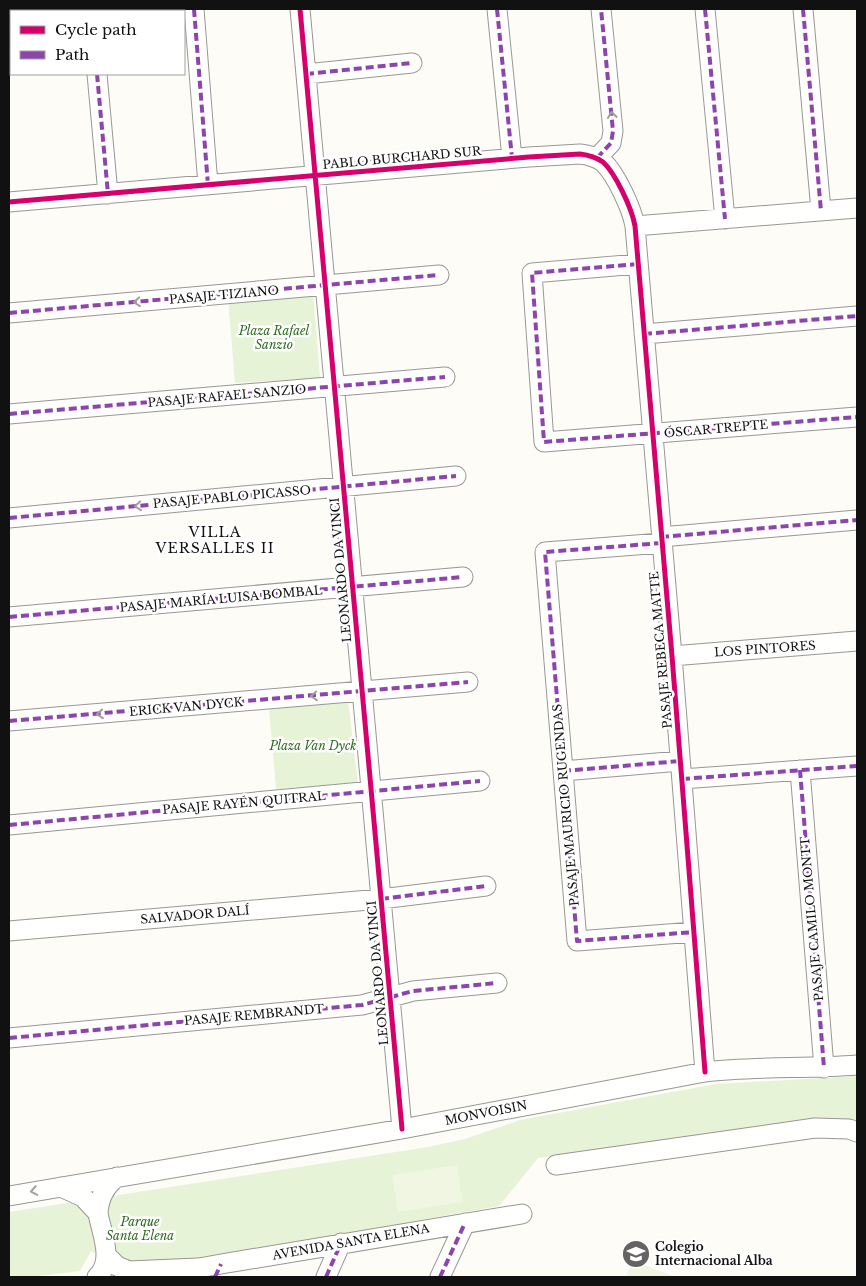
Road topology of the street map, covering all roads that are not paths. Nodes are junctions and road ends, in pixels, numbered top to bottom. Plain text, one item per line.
1 (194, 9) edge
2 (300, 9) edge
3 (497, 9) edge
4 (601, 9) edge
5 (705, 9) edge
6 (803, 9) edge
7 (412, 63) dead end
8 (306, 74) junction
9 (97, 75) edge
10 (512, 158) junction
11 (597, 158) junction
12 (315, 176) junction
13 (208, 185) junction
14 (108, 194) junction
15 (9, 202) edge
16 (857, 208) edge
17 (821, 211) junction
18 (726, 219) junction
19 (635, 226) junction
20 (638, 264) junction
21 (439, 275) dead end
22 (325, 286) junction
23 (9, 313) edge
24 (857, 316) edge
25 (644, 334) junction
26 (445, 377) dead end
27 (334, 386) junction
28 (9, 414) edge
29 (857, 417) edge
30 (653, 434) junction
31 (456, 476) dead end
32 (344, 487) junction
33 (9, 518) edge
34 (857, 520) edge
35 (662, 540) junction
36 (463, 578) dead end
37 (353, 587) junction
38 (9, 617) edge
39 (857, 641) edge
40 (672, 656) junction
41 (468, 682) dead end
42 (362, 692) junction
43 (9, 721) edge
44 (680, 761) junction
45 (857, 766) edge
46 (563, 770) junction
47 (800, 770) junction
48 (682, 779) junction
49 (480, 781) dead end
50 (371, 791) junction
51 (9, 824) edge
52 (486, 886) dead end
53 (381, 899) junction
54 (9, 931) edge
55 (694, 932) junction
56 (497, 983) dead end
57 (390, 998) junction
58 (9, 1038) edge
59 (857, 1065) edge
60 (824, 1068) junction
61 (705, 1072) junction
62 (402, 1129) junction
63 (857, 1132) edge
64 (556, 1165) dead end
65 (117, 1177) junction
66 (61, 1186) junction
67 (9, 1196) edge
68 (98, 1212) junction
69 (522, 1214) dead end
70 (464, 1223) junction
71 (341, 1243) junction
72 (107, 1256) junction
73 (204, 1272) edge
74 (97, 1277) edge
75 (326, 1277) edge
76 (440, 1277) edge

1 - 13 street
2 - 8 street, LEONARDO DA VINCI
3 - 10 street
11 -> 4 street
5 - 18 street
6 - 17 street
7 - 8 street
8 - 12 street, LEONARDO DA VINCI
9 - 14 street
10 - 11 street, PABLO BURCHARD SUR
10 - 12 street, PABLO BURCHARD SUR
11 - 19 street
12 - 13 street, PABLO BURCHARD SUR
12 - 22 street, LEONARDO DA VINCI
13 - 14 street, PABLO BURCHARD SUR
14 - 15 street, PABLO BURCHARD SUR
16 - 17 street
17 - 18 street
18 - 19 street
19 - 20 street, PASAJE REBECA MATTE
20 - 25 street, PASAJE REBECA MATTE
20 - 30 street, ÓSCAR TREPTE
21 - 22 street, PASAJE TIZIANO
22 -> 23 street, PASAJE TIZIANO
22 - 27 street, LEONARDO DA VINCI
24 - 25 street
25 - 30 street, PASAJE REBECA MATTE
26 - 27 street, PASAJE RAFAEL SANZIO
27 - 28 street, PASAJE RAFAEL SANZIO
27 - 32 street, LEONARDO DA VINCI
29 - 30 street, ÓSCAR TREPTE
30 - 35 street, PASAJE REBECA MATTE
31 - 32 street, PASAJE PABLO PICASSO
32 -> 33 street, PASAJE PABLO PICASSO
32 - 37 street, LEONARDO DA VINCI
34 - 35 street
35 - 40 street, PASAJE REBECA MATTE
35 - 46 street, PASAJE MAURICIO RUGENDAS
36 - 37 street, PASAJE MARÍA LUISA BOMBAL
37 - 38 street, PASAJE MARÍA LUISA BOMBAL
37 - 42 street, LEONARDO DA VINCI
39 - 40 street, LOS PINTORES
40 - 44 street, PASAJE REBECA MATTE
41 - 42 street, ERICK VAN DYCK
42 -> 43 street, ERICK VAN DYCK
42 - 50 street, LEONARDO DA VINCI
44 - 46 street
44 - 48 street, PASAJE REBECA MATTE
45 - 47 street
46 - 55 street, PASAJE MAURICIO RUGENDAS
47 - 48 street
47 - 60 street, PASAJE CAMILO MONTT
48 - 55 street, PASAJE REBECA MATTE
49 - 50 street, PASAJE RAYÉN QUITRAL
50 - 51 street, PASAJE RAYÉN QUITRAL
50 - 53 street, LEONARDO DA VINCI
52 - 53 street, SALVADOR DALÍ
53 - 54 street, SALVADOR DALÍ
53 - 57 street, LEONARDO DA VINCI
55 - 61 street, PASAJE REBECA MATTE
56 - 57 street, PASAJE REMBRANDT
57 - 58 street, PASAJE REMBRANDT
57 - 62 street, LEONARDO DA VINCI
59 - 60 street, MONVOISIN
60 - 61 street, MONVOISIN
61 - 62 street, MONVOISIN
62 - 65 street, MONVOISIN
63 - 64 street
65 - 66 street
65 - 68 street
66 -> 67 street
66 - 68 street
68 - 72 street
69 - 70 street, AVENIDA SANTA ELENA
70 - 71 street, AVENIDA SANTA ELENA
70 - 76 street
71 - 73 street, AVENIDA SANTA ELENA
71 - 75 street
72 - 73 street, AVENIDA SANTA ELENA
72 - 74 street

